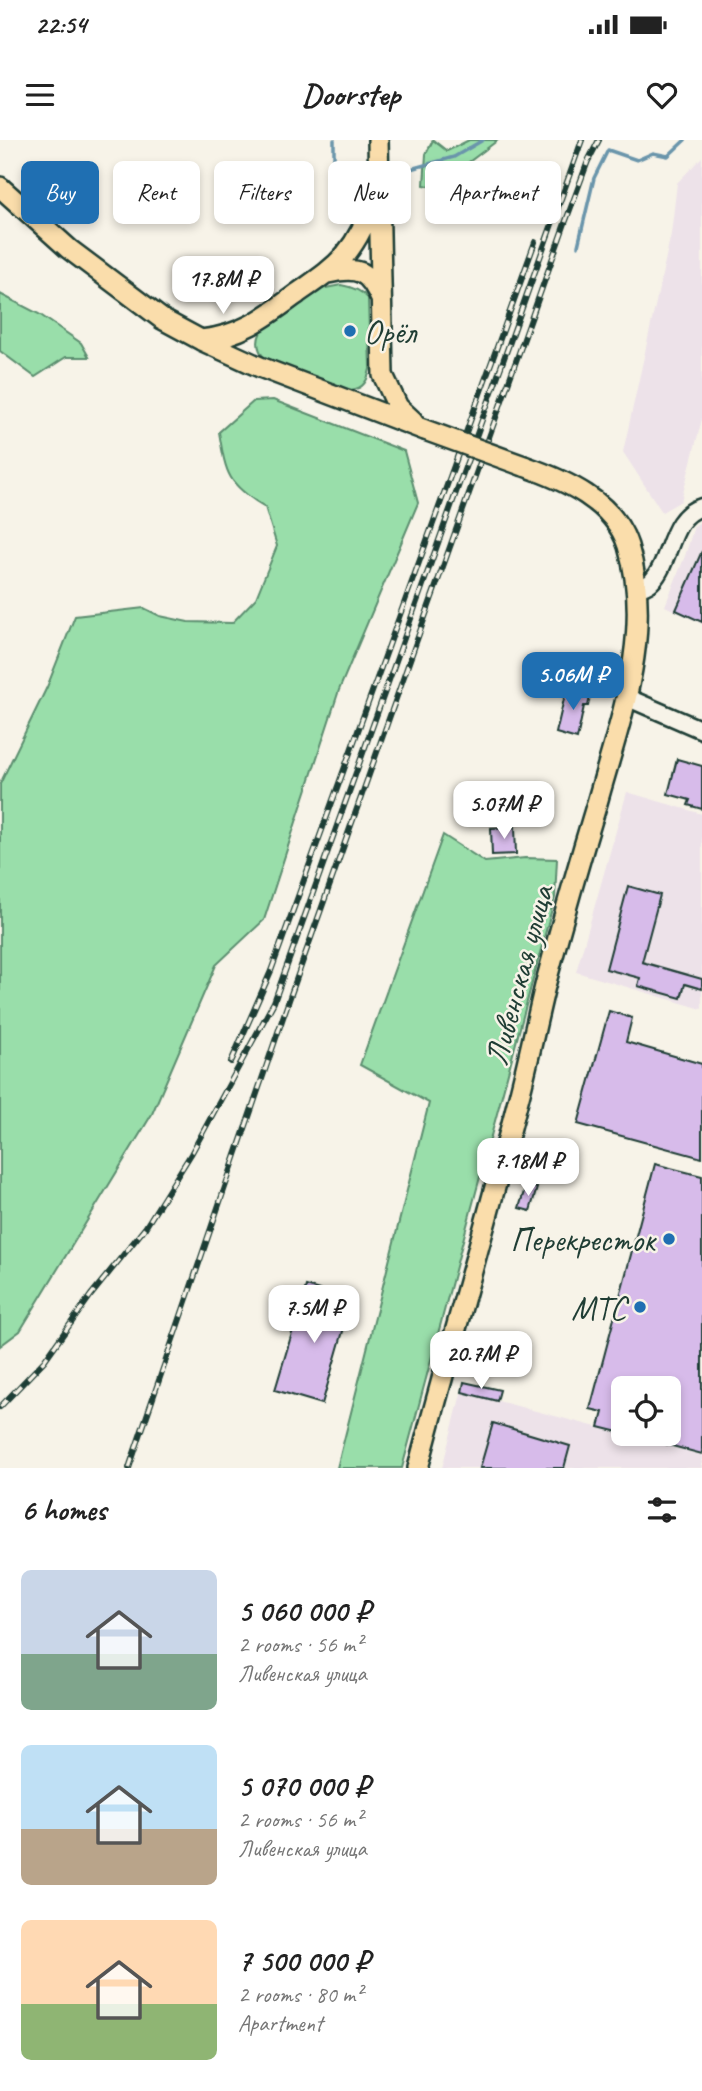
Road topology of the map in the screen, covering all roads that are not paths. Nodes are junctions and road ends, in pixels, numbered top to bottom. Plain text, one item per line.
1 (378, 140) edge
2 (378, 161) edge
3 (0, 187) edge
4 (365, 224) edge
5 (380, 224) edge
6 (328, 273) junction
7 (382, 301) junction
8 (255, 325) junction
9 (201, 341) junction
10 (260, 367) junction
11 (383, 375) junction
12 (356, 403) junction
13 (425, 430) junction
14 (702, 507) edge
15 (637, 589) junction
16 (626, 697) junction
17 (702, 730) edge
18 (418, 1468) edge

1 - 2 main road
3 - 9 main road
4 - 6 main road
5 - 7 main road
6 - 7 main road
6 - 8 main road
7 - 11 main road
8 - 9 main road
8 - 10 main road
9 - 10 main road
10 - 12 main road
11 - 12 main road
11 - 13 main road
12 - 13 main road, Ливенская улица
13 - 15 main road, Ливенская улица, bridge
14 - 15 street
15 - 16 main road, Ливенская улица
16 - 17 street
16 - 18 main road, Ливенская улица

